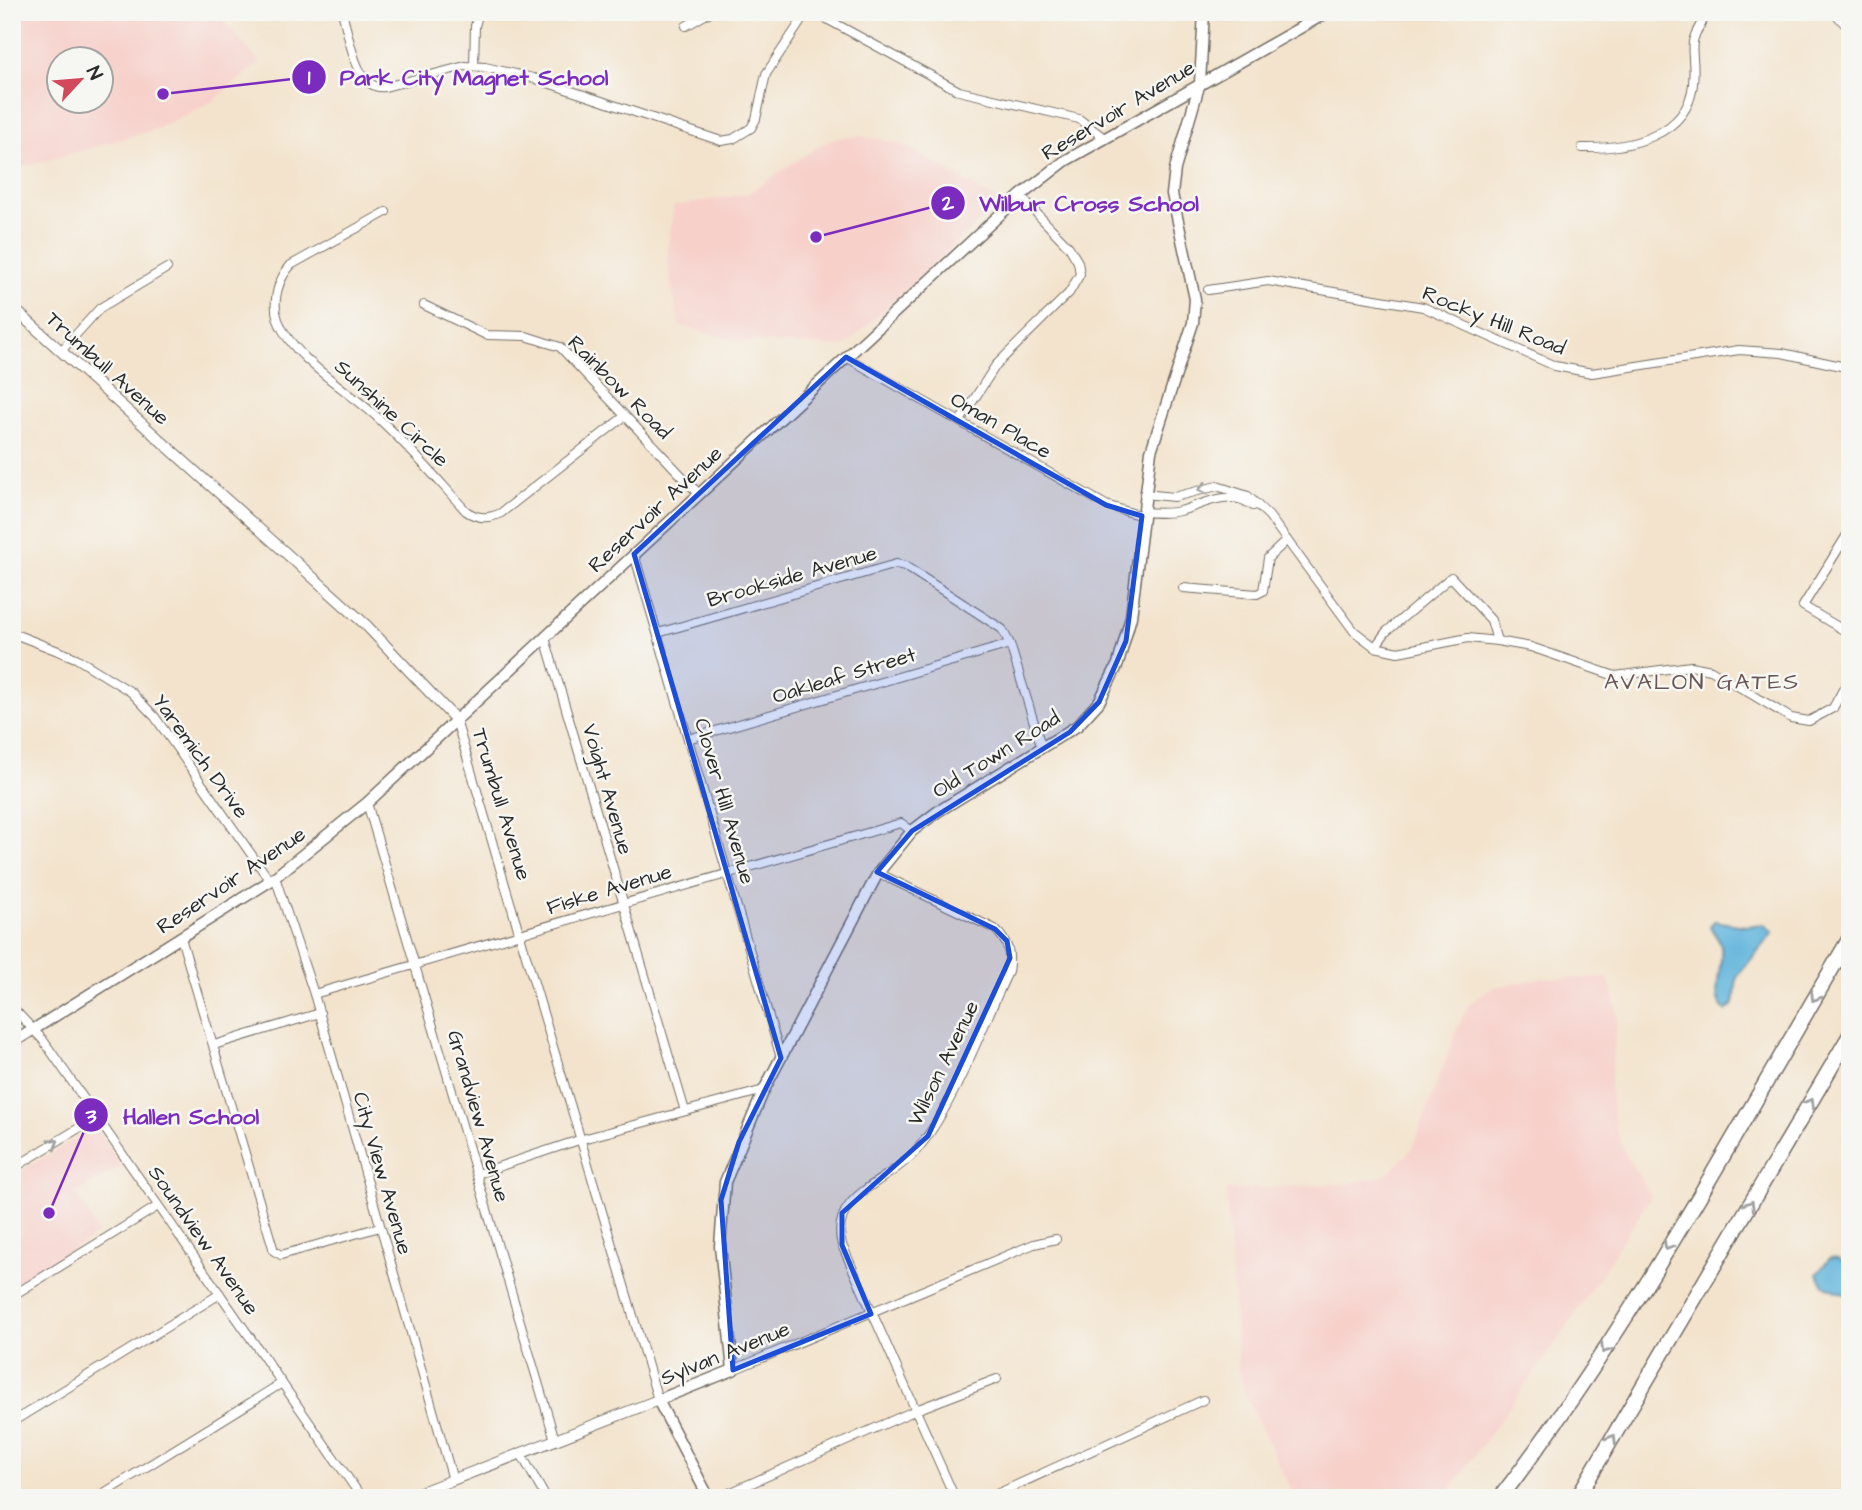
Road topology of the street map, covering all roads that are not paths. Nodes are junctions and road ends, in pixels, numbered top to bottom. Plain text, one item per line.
1 (342, 12) edge
2 (479, 12) edge
3 (710, 12) edge
4 (807, 12) edge
5 (814, 12) edge
6 (1204, 12) edge
7 (1328, 12) edge
8 (1709, 12) edge
9 (1833, 12) edge
10 (686, 26) dead end
11 (1850, 30) edge
12 (474, 66) junction
13 (1200, 83) junction
14 (1104, 138) junction
15 (1582, 148) dead end
16 (1020, 196) junction
17 (386, 212) dead end
18 (167, 268) dead end
19 (1208, 290) dead end
20 (424, 305) dead end
21 (12, 307) edge
22 (61, 351) junction
23 (846, 357) junction
24 (1850, 368) edge
25 (625, 416) junction
26 (960, 421) junction
27 (699, 494) junction
28 (1144, 494) junction
29 (1142, 514) junction
30 (1279, 529) junction
31 (1850, 530) edge
32 (1287, 540) junction
33 (634, 554) junction
34 (1183, 588) dead end
35 (12, 633) edge
36 (658, 633) junction
37 (1850, 634) edge
38 (545, 638) junction
39 (1497, 641) junction
40 (1010, 644) junction
41 (1375, 647) junction
42 (1850, 677) edge
43 (456, 720) junction
44 (688, 739) junction
45 (1042, 749) junction
46 (367, 803) junction
47 (912, 831) junction
48 (728, 873) junction
49 (878, 873) junction
50 (272, 879) junction
51 (622, 902) junction
52 (521, 934) junction
53 (1850, 938) edge
54 (181, 939) junction
55 (417, 963) junction
56 (314, 994) junction
57 (12, 1007) edge
58 (320, 1013) junction
59 (32, 1031) junction
60 (1850, 1035) edge
61 (12, 1043) edge
62 (214, 1045) junction
63 (780, 1058) junction
64 (764, 1090) junction
65 (685, 1111) junction
66 (97, 1117) junction
67 (579, 1140) junction
68 (12, 1169) edge
69 (477, 1174) junction
70 (158, 1206) junction
71 (380, 1227) junction
72 (1056, 1238) dead end
73 (220, 1294) junction
74 (12, 1296) edge
75 (872, 1314) junction
76 (733, 1370) junction
77 (997, 1379) dead end
78 (282, 1383) junction
79 (658, 1400) junction
80 (1203, 1400) dead end
81 (916, 1410) junction
82 (12, 1422) edge
83 (555, 1440) junction
84 (1534, 1453) junction
85 (522, 1454) junction
86 (453, 1480) junction
87 (96, 1498) edge
88 (362, 1498) edge
89 (405, 1498) edge
90 (546, 1498) edge
91 (709, 1498) edge
92 (718, 1498) edge
93 (955, 1498) edge
94 (988, 1498) edge
95 (1493, 1498) edge
96 (1500, 1498) edge
97 (1577, 1498) edge

1 - 12 street
2 - 12 street
3 - 10 street
4 - 12 street
5 - 14 street
6 - 13 main road, Old Town Road
7 - 13 main road, Reservoir Avenue
8 - 15 street
9 - 11 street
13 - 14 main road, Reservoir Avenue
13 - 28 main road, Old Town Road
14 - 16 main road, Reservoir Avenue
16 - 23 main road, Reservoir Avenue
16 - 26 street
17 - 25 street, Sunshine Circle
18 - 22 street
19 - 24 street, Rocky Hill Road
20 - 25 street, Rainbow Road
21 - 22 street, Trumbull Avenue
22 - 43 street, Trumbull Avenue
23 - 26 street, Oman Place
23 - 27 main road, Reservoir Avenue
25 - 27 street, Rainbow Road
26 - 29 street, Oman Place
27 - 33 main road, Reservoir Avenue
28 - 29 main road, Old Town Road
30 -> 28 street
29 - 30 street
29 - 45 main road, Old Town Road
30 - 32 street
31 - 37 street
32 - 34 street
32 - 41 street
33 - 36 street, Clover Hill Avenue
33 - 38 main road, Reservoir Avenue
35 - 50 street, Yaremich Drive
36 - 40 street, Brookside Avenue
36 - 44 street, Clover Hill Avenue
38 - 43 main road, Reservoir Avenue
38 - 51 street, Voight Avenue
39 - 41 street
39 - 41 street
39 - 42 street
40 - 44 street, Oakleaf Street
40 - 45 street, Brookside Avenue
43 - 46 main road, Reservoir Avenue
43 - 52 street, Trumbull Avenue
44 - 48 street, Clover Hill Avenue
45 - 47 main road, Old Town Road
46 - 50 main road, Reservoir Avenue
46 - 55 street, Grandview Avenue
47 - 48 street, Fiske Avenue
47 - 49 main road, Old Town Road
48 - 51 street, Fiske Avenue
48 - 63 street, Clover Hill Avenue
49 - 63 main road, Old Town Road
49 - 75 street, Wilson Avenue
50 - 54 main road, Reservoir Avenue
50 - 56 street, City View Avenue
51 - 52 street, Fiske Avenue
51 - 65 street, Voight Avenue
52 - 55 street, Fiske Avenue
52 - 67 street, Trumbull Avenue
53 -> 84 highway
54 - 59 main road, Reservoir Avenue
54 - 62 street
55 - 56 street, Fiske Avenue
55 - 69 street, Grandview Avenue
56 - 58 street, City View Avenue
57 - 59 street, Soundview Avenue
58 - 62 street
58 - 71 street, City View Avenue
59 - 61 main road, Reservoir Avenue
59 - 66 street, Soundview Avenue
97 -> 60 highway
62 - 71 street
63 - 64 main road, Old Town Road
64 - 65 street
64 - 76 main road, Old Town Road
65 - 67 street
68 -> 66 street
66 - 70 street, Soundview Avenue
67 - 69 street
67 - 79 street, Trumbull Avenue
69 - 83 street, Grandview Avenue
70 - 73 street, Soundview Avenue
70 - 74 street
71 - 86 street, City View Avenue
72 - 75 street, Sylvan Avenue
73 - 78 street, Soundview Avenue
73 - 82 street
75 - 76 street, Sylvan Avenue
75 - 81 street, Wilson Avenue
76 - 79 main road, Sylvan Avenue
77 - 81 street
78 - 87 street
78 - 88 street, Soundview Avenue
79 - 83 street, Sylvan Avenue
79 - 91 main road
80 - 94 street
81 - 92 street
81 - 93 street, Wilson Avenue
83 - 85 street, Sylvan Avenue
84 - 95 highway
84 - 96 highway
85 - 86 street, Sylvan Avenue
85 - 90 street
86 - 89 street, Sylvan Avenue

